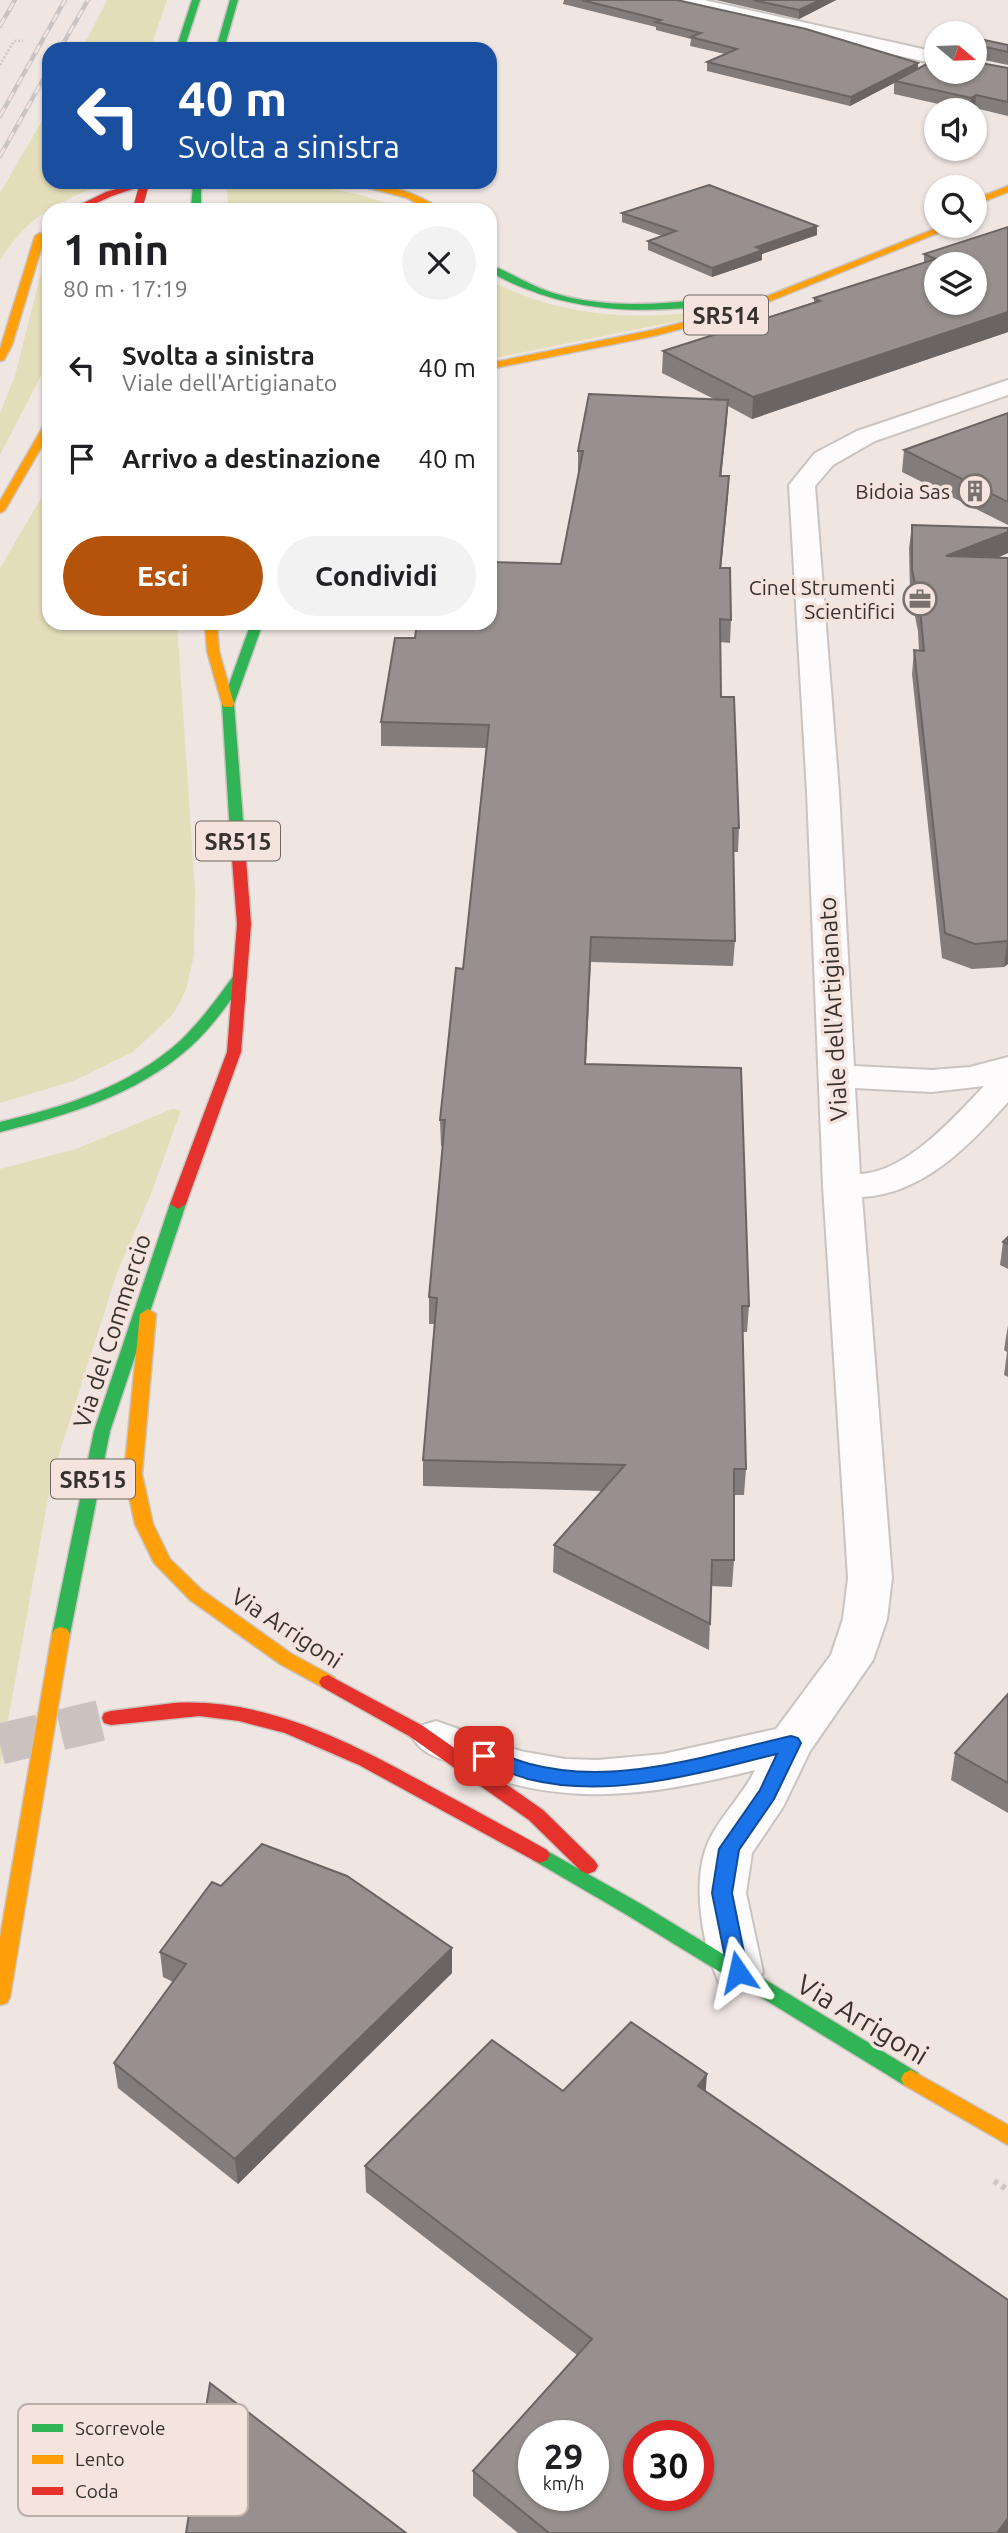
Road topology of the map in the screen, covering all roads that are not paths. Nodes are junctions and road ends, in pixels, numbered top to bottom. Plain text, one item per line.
1 (195, 0) edge
2 (234, 0) edge
3 (678, 0) edge
4 (182, 42) edge
5 (222, 42) edge
6 (924, 55) edge
7 (125, 189) edge
8 (380, 189) edge
9 (1008, 189) edge
10 (987, 197) edge
11 (1008, 202) edge
12 (89, 203) edge
13 (423, 203) edge
14 (987, 211) edge
15 (924, 223) edge
16 (42, 234) edge
17 (924, 236) edge
18 (42, 238) edge
19 (15, 265) dead end
20 (497, 272) edge
21 (0, 358) edge
22 (497, 365) edge
23 (1008, 387) edge
24 (42, 437) edge
25 (0, 510) edge
26 (212, 630) edge
27 (254, 630) edge
28 (228, 704) junction
29 (240, 977) junction
30 (1008, 1068) edge
31 (836, 1076) junction
32 (1008, 1080) edge
33 (0, 1127) edge
34 (842, 1186) junction
35 (151, 1279) junction
36 (111, 1718) tunnel mouth
37 (416, 1731) junction
38 (791, 1743) junction
39 (622, 1900) junction
40 (738, 1972) junction
41 (0, 1997) edge
42 (1008, 2136) edge

1 - 4 main road
2 - 5 main road
3 - 6 street
7 - 12 main road
8 - 13 main road
9 - 10 main road
11 - 14 main road
15 - 20 main road, SR514
16 - 19 main road
17 - 22 main road, SR514
18 - 21 main road
23 - 31 street, Viale dell'Artigianato
24 - 25 main road
26 - 28 main road, Via del Commercio
27 - 28 main road, Via del Commercio / SR515
28 - 29 main road, Via del Commercio / SR515
29 - 33 main road
29 - 35 main road, Via del Commercio / SR515
30 - 31 street
31 - 34 street, Viale dell'Artigianato
32 - 34 street
34 - 38 street, Viale dell'Artigianato
35 - 37 main road, Via Arrigoni
35 - 41 main road, Via del Commercio / SR515
36 - 39 main road, Via Arrigoni
37 - 38 street
37 - 39 main road, Via Arrigoni
38 - 40 street, Viale dell'Artigianato
39 - 40 main road, Via Arrigoni
40 - 42 main road, Via Arrigoni

